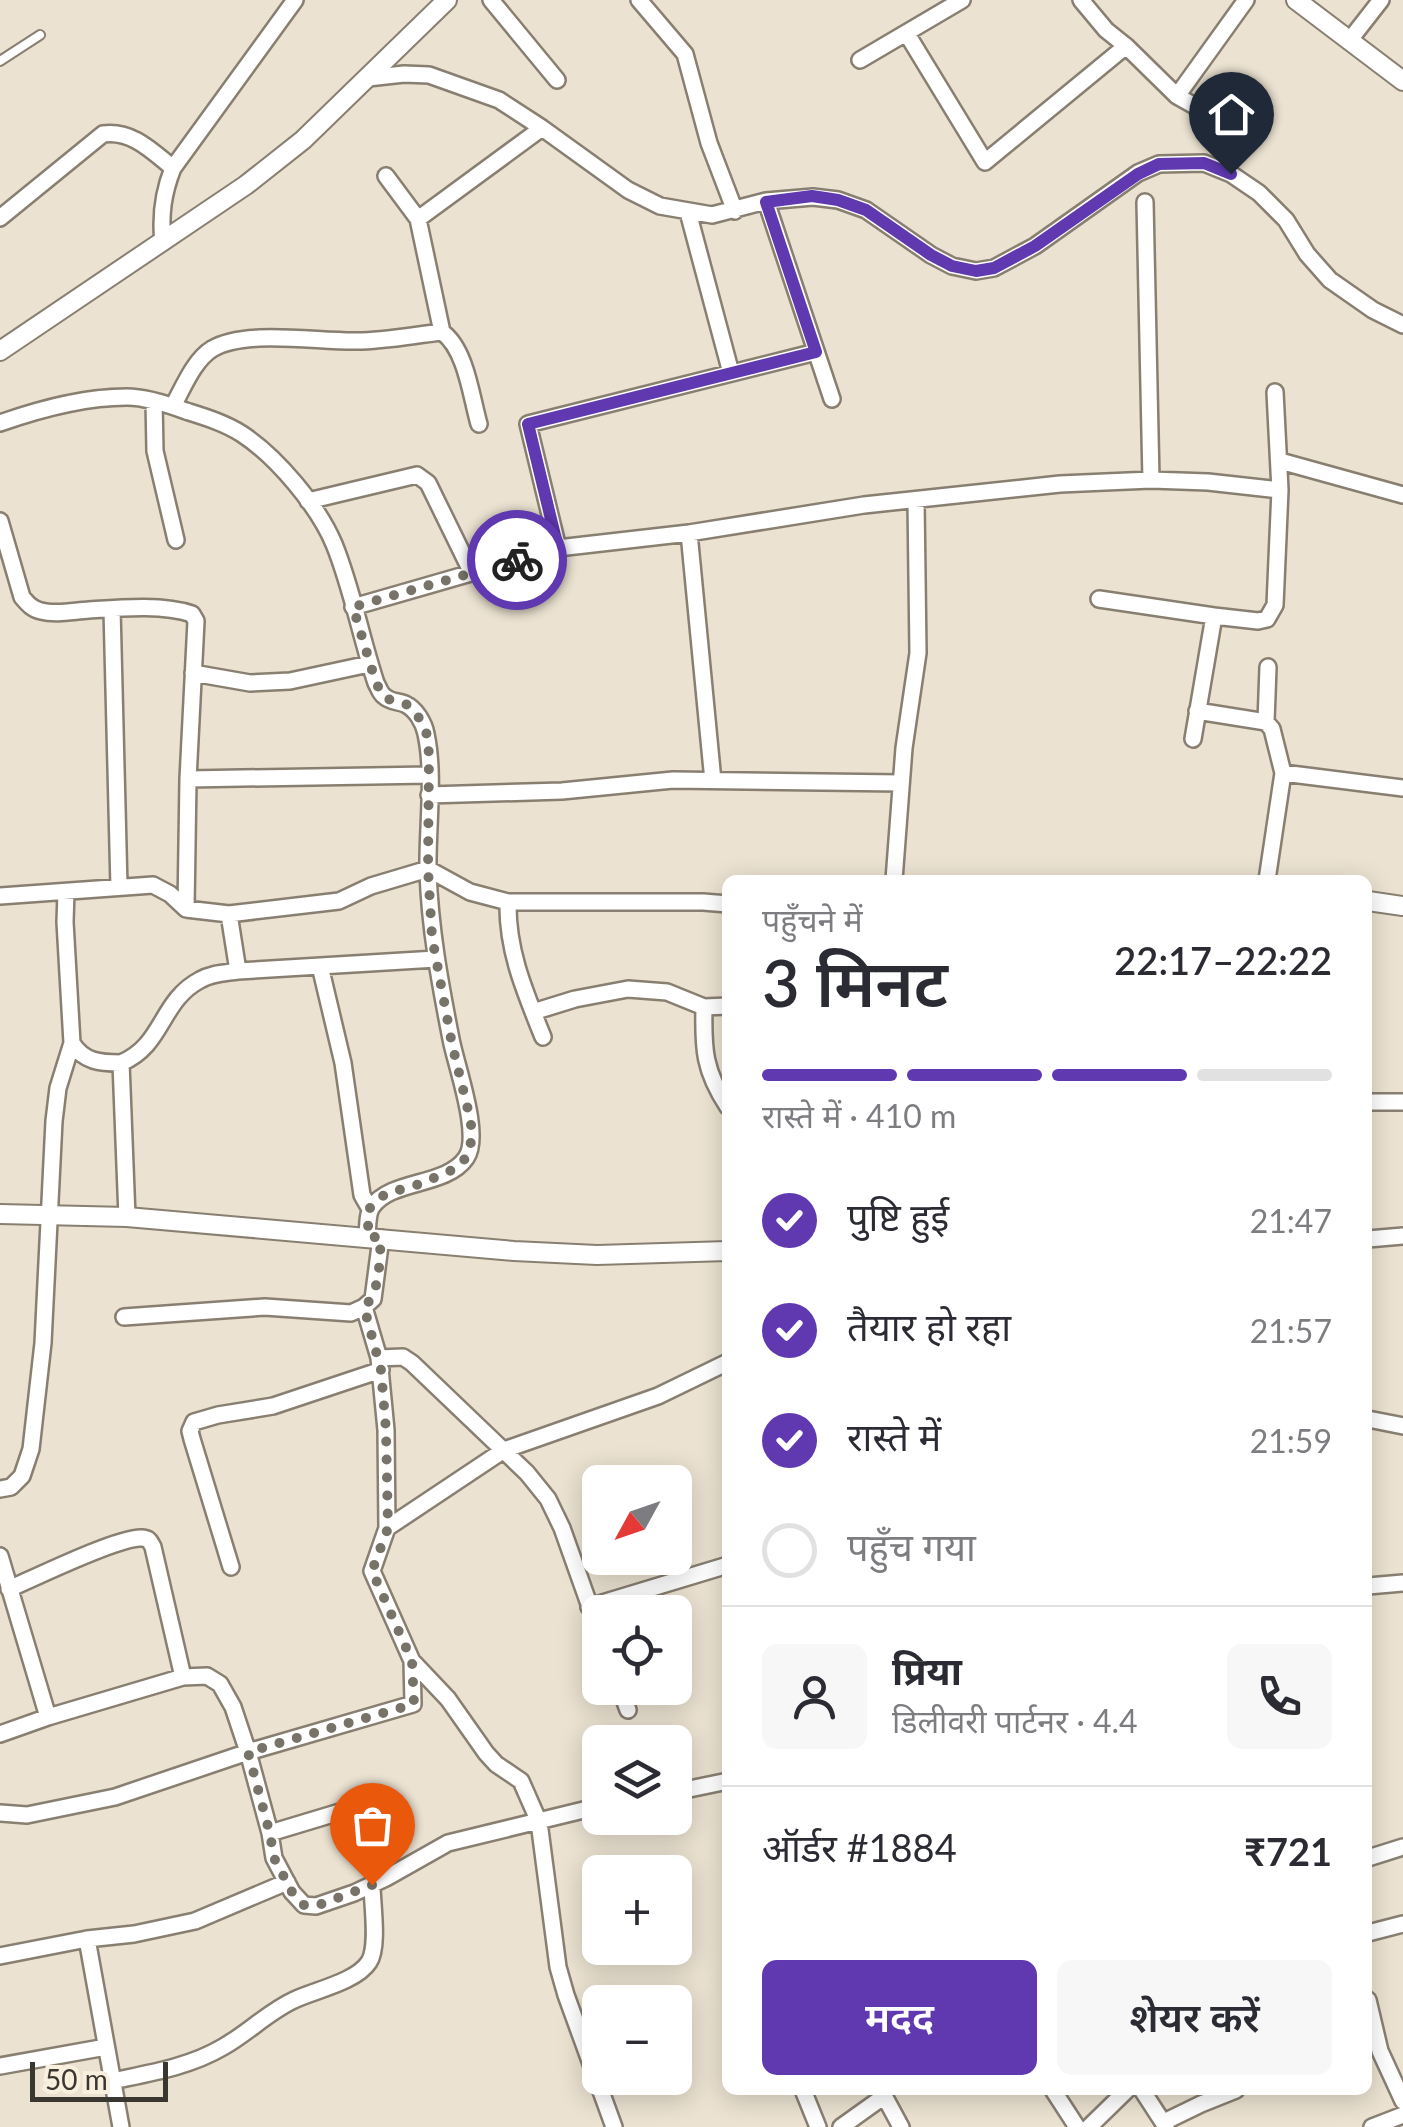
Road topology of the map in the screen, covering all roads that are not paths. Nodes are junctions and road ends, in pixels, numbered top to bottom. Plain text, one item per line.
1 (295, 0) edge
2 (448, 0) edge
3 (492, 0) edge
4 (640, 0) edge
5 (962, 0) edge
6 (1081, 0) edge
7 (1106, 0) edge
8 (1246, 0) edge
9 (1382, 0) edge
10 (1307, 3) edge
11 (1093, 14) junction
12 (906, 34) junction
13 (40, 36) dead end
14 (1349, 41) junction
15 (1126, 46) junction
16 (860, 60) dead end
17 (0, 61) edge
18 (1399, 72) edge
19 (368, 78) junction
20 (557, 80) dead end
21 (1178, 96) junction
22 (542, 128) junction
23 (1252, 138) dead end
24 (173, 168) junction
25 (386, 176) dead end
26 (766, 202) junction
27 (1145, 202) dead end
28 (735, 211) junction
29 (688, 212) junction
30 (0, 218) edge
31 (418, 220) junction
32 (163, 242) junction
33 (1403, 325) edge
34 (442, 332) junction
35 (0, 351) edge
36 (816, 352) junction
37 (731, 373) junction
38 (1275, 392) dead end
39 (832, 399) dead end
40 (154, 401) junction
41 (172, 406) junction
42 (0, 423) edge
43 (479, 424) dead end
44 (1280, 461) junction
45 (1151, 480) junction
46 (1280, 490) junction
47 (1403, 494) edge
48 (308, 501) junction
49 (916, 501) junction
50 (0, 521) edge
51 (689, 533) junction
52 (176, 540) dead end
53 (558, 548) junction
54 (472, 572) junction
55 (1100, 599) dead end
56 (353, 607) junction
57 (112, 608) junction
58 (1214, 616) junction
59 (369, 664) junction
60 (1268, 667) dead end
61 (194, 673) junction
62 (1197, 711) junction
63 (1266, 722) junction
64 (1193, 739) dead end
65 (1283, 772) junction
66 (428, 775) junction
67 (188, 779) junction
68 (713, 780) junction
69 (901, 783) junction
70 (1403, 788) edge
71 (428, 795) junction
72 (428, 869) junction
73 (894, 875) edge
74 (1267, 875) edge
75 (120, 886) junction
76 (66, 892) junction
77 (0, 896) edge
78 (508, 902) junction
79 (1372, 902) edge
80 (722, 904) edge
81 (1403, 906) edge
82 (186, 910) junction
83 (229, 914) junction
84 (436, 958) junction
85 (320, 966) junction
86 (238, 971) junction
87 (722, 1006) edge
88 (704, 1008) junction
89 (532, 1012) junction
90 (542, 1036) dead end
91 (72, 1043) junction
92 (121, 1064) junction
93 (722, 1098) edge
94 (1372, 1102) edge
95 (1403, 1102) edge
96 (370, 1208) junction
97 (0, 1214) edge
98 (48, 1216) junction
99 (128, 1218) junction
100 (1403, 1236) edge
101 (374, 1237) junction
102 (1372, 1238) edge
103 (722, 1251) edge
104 (364, 1307) junction
105 (124, 1317) dead end
106 (380, 1364) junction
107 (722, 1365) edge
108 (1372, 1421) edge
109 (1403, 1426) edge
110 (504, 1450) junction
111 (0, 1490) edge
112 (388, 1528) junction
113 (0, 1556) edge
114 (722, 1566) edge
115 (230, 1567) dead end
116 (1403, 1583) edge
117 (1372, 1586) edge
118 (9, 1589) junction
119 (585, 1595) edge
120 (625, 1595) edge
121 (412, 1661) junction
122 (183, 1676) junction
123 (626, 1705) edge
124 (628, 1710) dead end
125 (48, 1717) junction
126 (0, 1734) edge
127 (248, 1752) junction
128 (722, 1781) edge
129 (692, 1788) edge
130 (362, 1805) dead end
131 (582, 1811) edge
132 (0, 1813) edge
133 (539, 1822) junction
134 (270, 1834) junction
135 (1403, 1847) edge
136 (1372, 1857) edge
137 (287, 1882) junction
138 (372, 1885) junction
139 (1403, 1924) edge
140 (1372, 1932) edge
141 (87, 1939) junction
142 (0, 1956) edge
143 (106, 2046) junction
144 (1374, 2053) edge
145 (0, 2066) edge
146 (112, 2081) junction
147 (805, 2095) edge
148 (880, 2095) edge
149 (883, 2095) edge
150 (1057, 2095) edge
151 (1122, 2095) edge
152 (1145, 2095) edge
153 (1222, 2095) edge
154 (1403, 2101) edge
155 (1403, 2115) edge
156 (1165, 2125) edge
157 (120, 2127) edge
158 (614, 2127) edge
159 (818, 2127) edge
160 (841, 2127) edge
161 (900, 2127) edge
162 (1077, 2127) edge
163 (1089, 2127) edge
164 (1372, 2127) edge

1 - 24 street
2 - 19 street
3 - 20 street
4 - 28 street
5 - 12 street
6 - 11 street
7 - 11 street
8 - 21 street
9 - 14 street
10 - 14 street
11 - 15 street
12 - 15 street
12 - 16 street
13 - 17 lane
14 - 18 street
15 - 21 street
19 - 22 street
19 - 32 street
21 - 23 street
22 - 29 street
22 - 31 street
24 - 30 street
24 - 32 street
25 - 31 street
26 - 28 street
26 - 33 street
26 - 36 street
27 - 45 street
28 - 29 street
29 - 37 street
31 - 34 street
32 - 35 street
34 - 41 street
34 - 43 street
36 - 37 street
36 - 39 street
37 - 53 street
38 - 44 street
40 - 41 street
40 - 42 street
40 - 52 street
41 - 48 street
44 - 46 street
44 - 47 street
45 - 46 street
45 - 49 street
46 - 58 street
48 - 54 street
48 - 56 street
49 - 51 street
49 - 69 street
50 - 57 street
51 - 53 street
51 - 68 street
53 - 54 street
54 - 56 street
55 - 58 street
56 - 59 street
57 - 61 street
57 - 75 street
58 - 62 street
59 - 61 street
59 - 66 street
60 - 63 street
61 - 67 street
62 - 63 street
62 - 64 street
63 - 65 street
65 - 70 street
65 - 74 street
66 - 67 street
66 - 71 street
67 - 82 street
68 - 69 street
68 - 71 street
69 - 73 street
71 - 72 street
72 - 78 street
72 - 83 street
72 - 84 street
75 - 76 street
75 - 82 street
76 - 77 street
76 - 91 street
78 - 80 street
78 - 89 street
79 - 81 street
82 - 83 street
83 - 86 street
84 - 85 street
84 - 96 street
85 - 86 street
85 - 96 street
86 - 92 street
87 - 88 street
88 - 89 street
88 - 93 street
89 - 90 street
91 - 92 street
91 - 98 street
92 - 99 street
94 - 95 street
96 - 101 street
97 - 98 street
98 - 99 street
98 - 111 street
99 - 101 street
100 - 102 street
101 - 103 street
101 - 104 street
104 - 105 street
104 - 106 street
106 - 110 street
106 - 112 street
106 - 115 street
107 - 110 street
108 - 109 street
110 - 112 street
110 - 119 street
112 - 121 street
113 - 118 street
114 - 120 street
116 - 117 street
118 - 122 street
118 - 125 street
121 - 127 street
121 - 133 street
122 - 125 street
122 - 127 street
123 - 124 street
125 - 126 street
127 - 132 street
127 - 134 street
128 - 129 street
130 - 134 street
131 - 133 street
133 - 138 street
133 - 158 street
134 - 137 street
135 - 136 street
137 - 138 street
137 - 141 street
138 - 146 street
139 - 140 street
141 - 142 street
141 - 143 street
143 - 145 street
143 - 146 street
144 - 154 street
146 - 157 street
147 - 159 street
148 - 160 street
149 - 161 street
150 - 162 street
151 - 163 street
152 - 156 street
153 - 156 street
155 - 164 street

